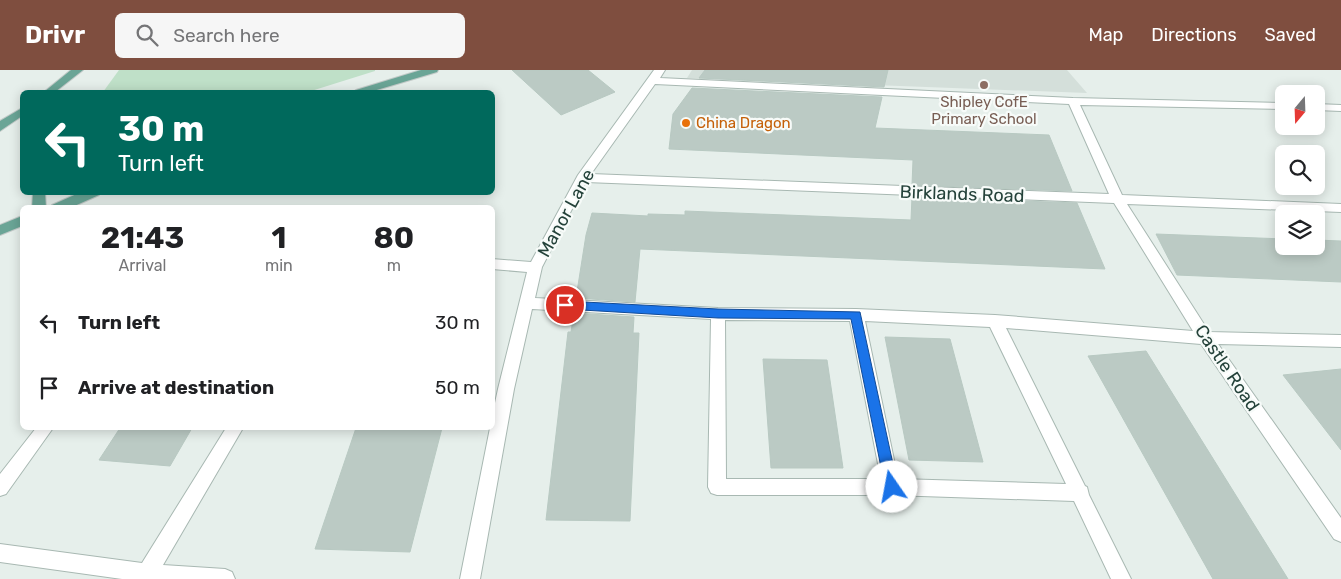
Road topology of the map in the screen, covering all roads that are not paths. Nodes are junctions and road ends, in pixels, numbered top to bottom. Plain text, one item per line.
1 (433, 70) edge
2 (74, 74) edge
3 (656, 76) edge
4 (52, 90) edge
5 (63, 90) edge
6 (367, 90) edge
7 (1073, 101) junction
8 (1275, 106) edge
9 (1325, 107) edge
10 (1341, 108) edge
11 (20, 113) edge
12 (12, 119) junction
13 (0, 127) edge
14 (0, 133) edge
15 (582, 178) junction
16 (87, 195) edge
17 (1118, 200) junction
18 (64, 205) edge
19 (1341, 208) edge
20 (20, 222) edge
21 (0, 230) edge
22 (495, 264) edge
23 (535, 268) junction
24 (526, 303) junction
25 (718, 314) junction
26 (856, 315) junction
27 (995, 321) junction
28 (1205, 338) junction
29 (1341, 341) edge
30 (44, 430) edge
31 (233, 430) edge
32 (892, 487) junction
33 (0, 488) edge
34 (1081, 493) junction
35 (1341, 533) edge
36 (0, 553) edge
37 (147, 573) junction
38 (224, 579) edge
39 (470, 579) edge
40 (1121, 579) edge

1 - 6 main road
2 - 4 main road
2 - 5 main road
3 - 7 street
3 - 15 street, Manor Lane
7 - 8 street
7 - 17 street, Castle Road
9 - 10 street
11 - 12 main road
12 - 13 main road
12 - 14 main road
15 - 17 street, Birklands Road
15 - 23 street, Manor Lane
16 - 18 main road
17 - 19 street, Birklands Road
17 - 28 street, Castle Road
20 - 21 main road
22 - 23 street
23 - 24 street, Manor Lane
24 - 25 street
24 - 39 street, Manor Lane
25 - 26 street
25 - 32 street
26 - 27 street
26 - 32 street
27 - 28 street
27 - 34 street
28 - 29 street
28 - 35 street, Castle Road
30 - 33 street
31 - 37 street
32 - 34 street
34 - 40 street
36 - 37 street
37 - 38 street

